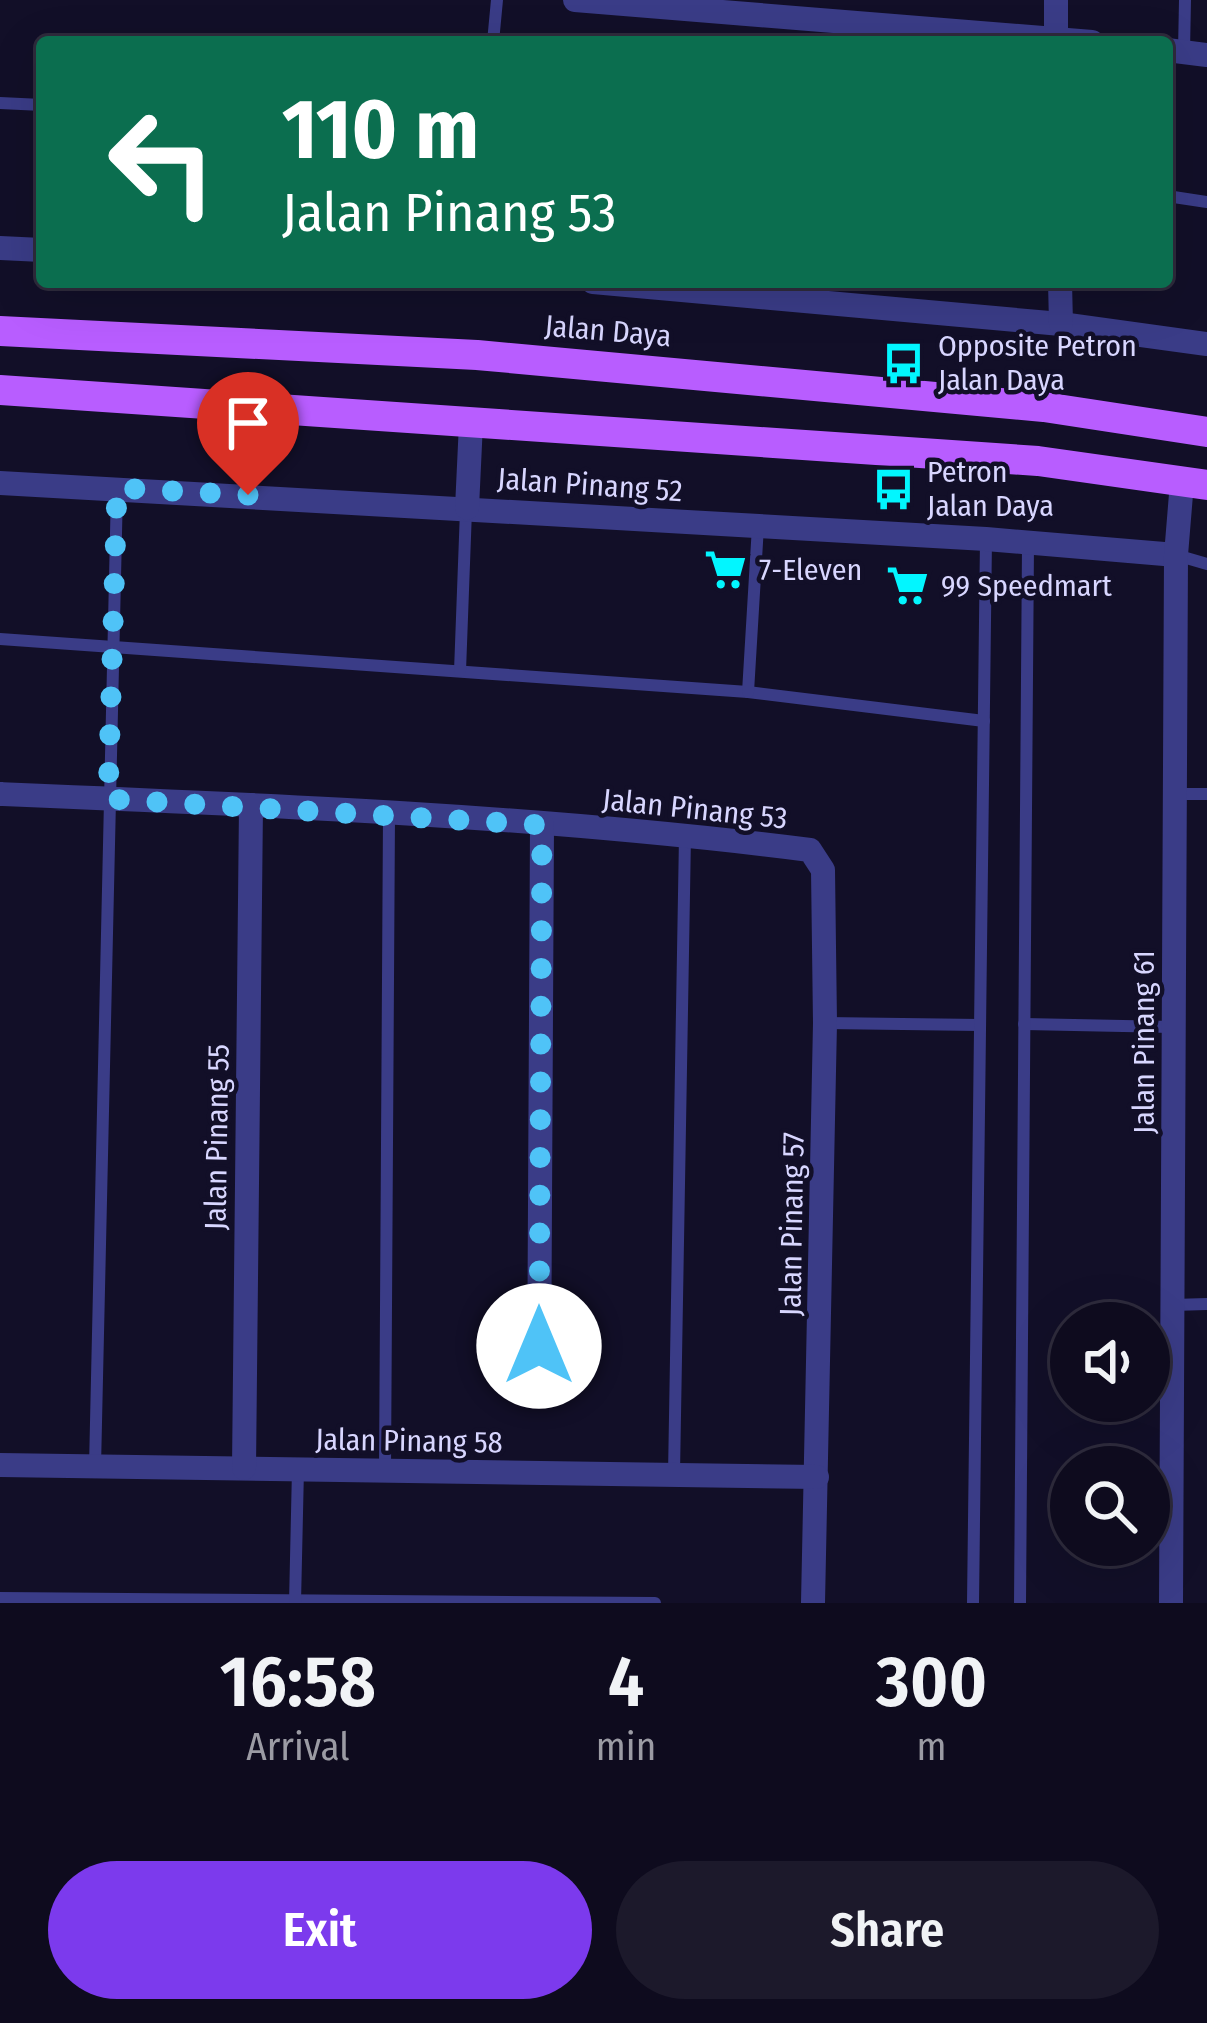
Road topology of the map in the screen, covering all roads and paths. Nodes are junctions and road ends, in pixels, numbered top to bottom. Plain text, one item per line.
1 (497, 0) edge
2 (574, 0) edge
3 (1056, 0) edge
4 (1185, 0) edge
5 (494, 36) edge
6 (1019, 36) edge
7 (1056, 36) edge
8 (1186, 53) edge
9 (0, 103) edge
10 (36, 105) edge
11 (1173, 197) edge
12 (1207, 202) edge
13 (0, 248) edge
14 (36, 250) edge
15 (659, 288) edge
16 (1060, 288) edge
17 (1061, 324) junction
18 (0, 331) edge
19 (1207, 344) edge
20 (0, 390) edge
21 (471, 422) junction
22 (1207, 432) edge
23 (0, 483) edge
24 (1195, 483) edge
25 (117, 488) junction
26 (466, 508) junction
27 (758, 526) junction
28 (986, 539) junction
29 (1028, 545) junction
30 (1176, 555) junction
31 (1207, 564) edge
32 (0, 639) edge
33 (114, 647) junction
34 (460, 671) junction
35 (748, 692) junction
36 (984, 721) junction
37 (0, 794) edge
38 (1175, 794) junction
39 (1207, 794) edge
40 (108, 799) junction
41 (250, 805) junction
42 (389, 815) junction
43 (542, 825) junction
44 (685, 834) junction
45 (810, 850) joint
46 (826, 1023) junction
47 (1024, 1024) junction
48 (980, 1025) junction
49 (1174, 1028) junction
50 (1173, 1304) junction
51 (1207, 1304) edge
52 (539, 1394) dead end
53 (0, 1466) edge
54 (95, 1467) junction
55 (244, 1468) junction
56 (298, 1469) junction
57 (385, 1471) junction
58 (674, 1474) junction
59 (817, 1478) junction
60 (0, 1598) edge
61 (295, 1602) edge
62 (655, 1603) edge
63 (813, 1603) edge
64 (973, 1603) edge
65 (1020, 1603) edge
66 (1172, 1603) edge

1 - 5 lane
2 - 6 street
3 - 7 street
4 - 8 lane
9 - 10 lane
11 - 12 lane
13 - 14 street
15 - 17 street
16 - 17 street
17 - 19 street
18 - 22 main road, Jalan Daya
20 - 21 main road
21 - 24 main road
21 - 26 street
23 - 25 street, Jalan Pinang 52
24 - 30 street, Jalan Pinang 61
25 - 26 street, Jalan Pinang 52
25 - 33 lane
26 - 27 street, Jalan Pinang 52
26 - 34 lane
27 - 28 street, Jalan Pinang 52
27 - 35 lane
28 - 29 street, Jalan Pinang 52
28 - 36 lane
29 - 30 street, Jalan Pinang 52
29 - 47 lane
30 - 31 lane
30 - 38 street, Jalan Pinang 61
32 - 33 lane
33 - 34 lane
33 - 40 lane
34 - 35 lane
35 - 36 lane
36 - 48 lane
37 - 40 street, Jalan Pinang 53
38 - 39 lane
38 - 49 street, Jalan Pinang 61
40 - 41 street, Jalan Pinang 53
40 - 54 lane
41 - 42 street, Jalan Pinang 53
41 - 55 street, Jalan Pinang 55
42 - 43 street, Jalan Pinang 53
42 - 57 lane
43 - 44 street, Jalan Pinang 53
43 - 52 street
44 - 45 street, Jalan Pinang 53
44 - 58 lane
45 - 46 street, Jalan Pinang 57
46 - 48 lane
46 - 59 street, Jalan Pinang 57
47 - 49 lane
47 - 65 lane
48 - 64 lane
49 - 50 street, Jalan Pinang 61
50 - 51 lane
50 - 66 street, Jalan Pinang 61
53 - 54 street, Jalan Pinang 58
54 - 55 street, Jalan Pinang 58
55 - 56 street, Jalan Pinang 58
56 - 57 street, Jalan Pinang 58
56 - 61 lane
57 - 58 street, Jalan Pinang 58
58 - 59 street, Jalan Pinang 58
59 - 63 street, Jalan Pinang 57
60 - 61 lane
61 - 62 lane

